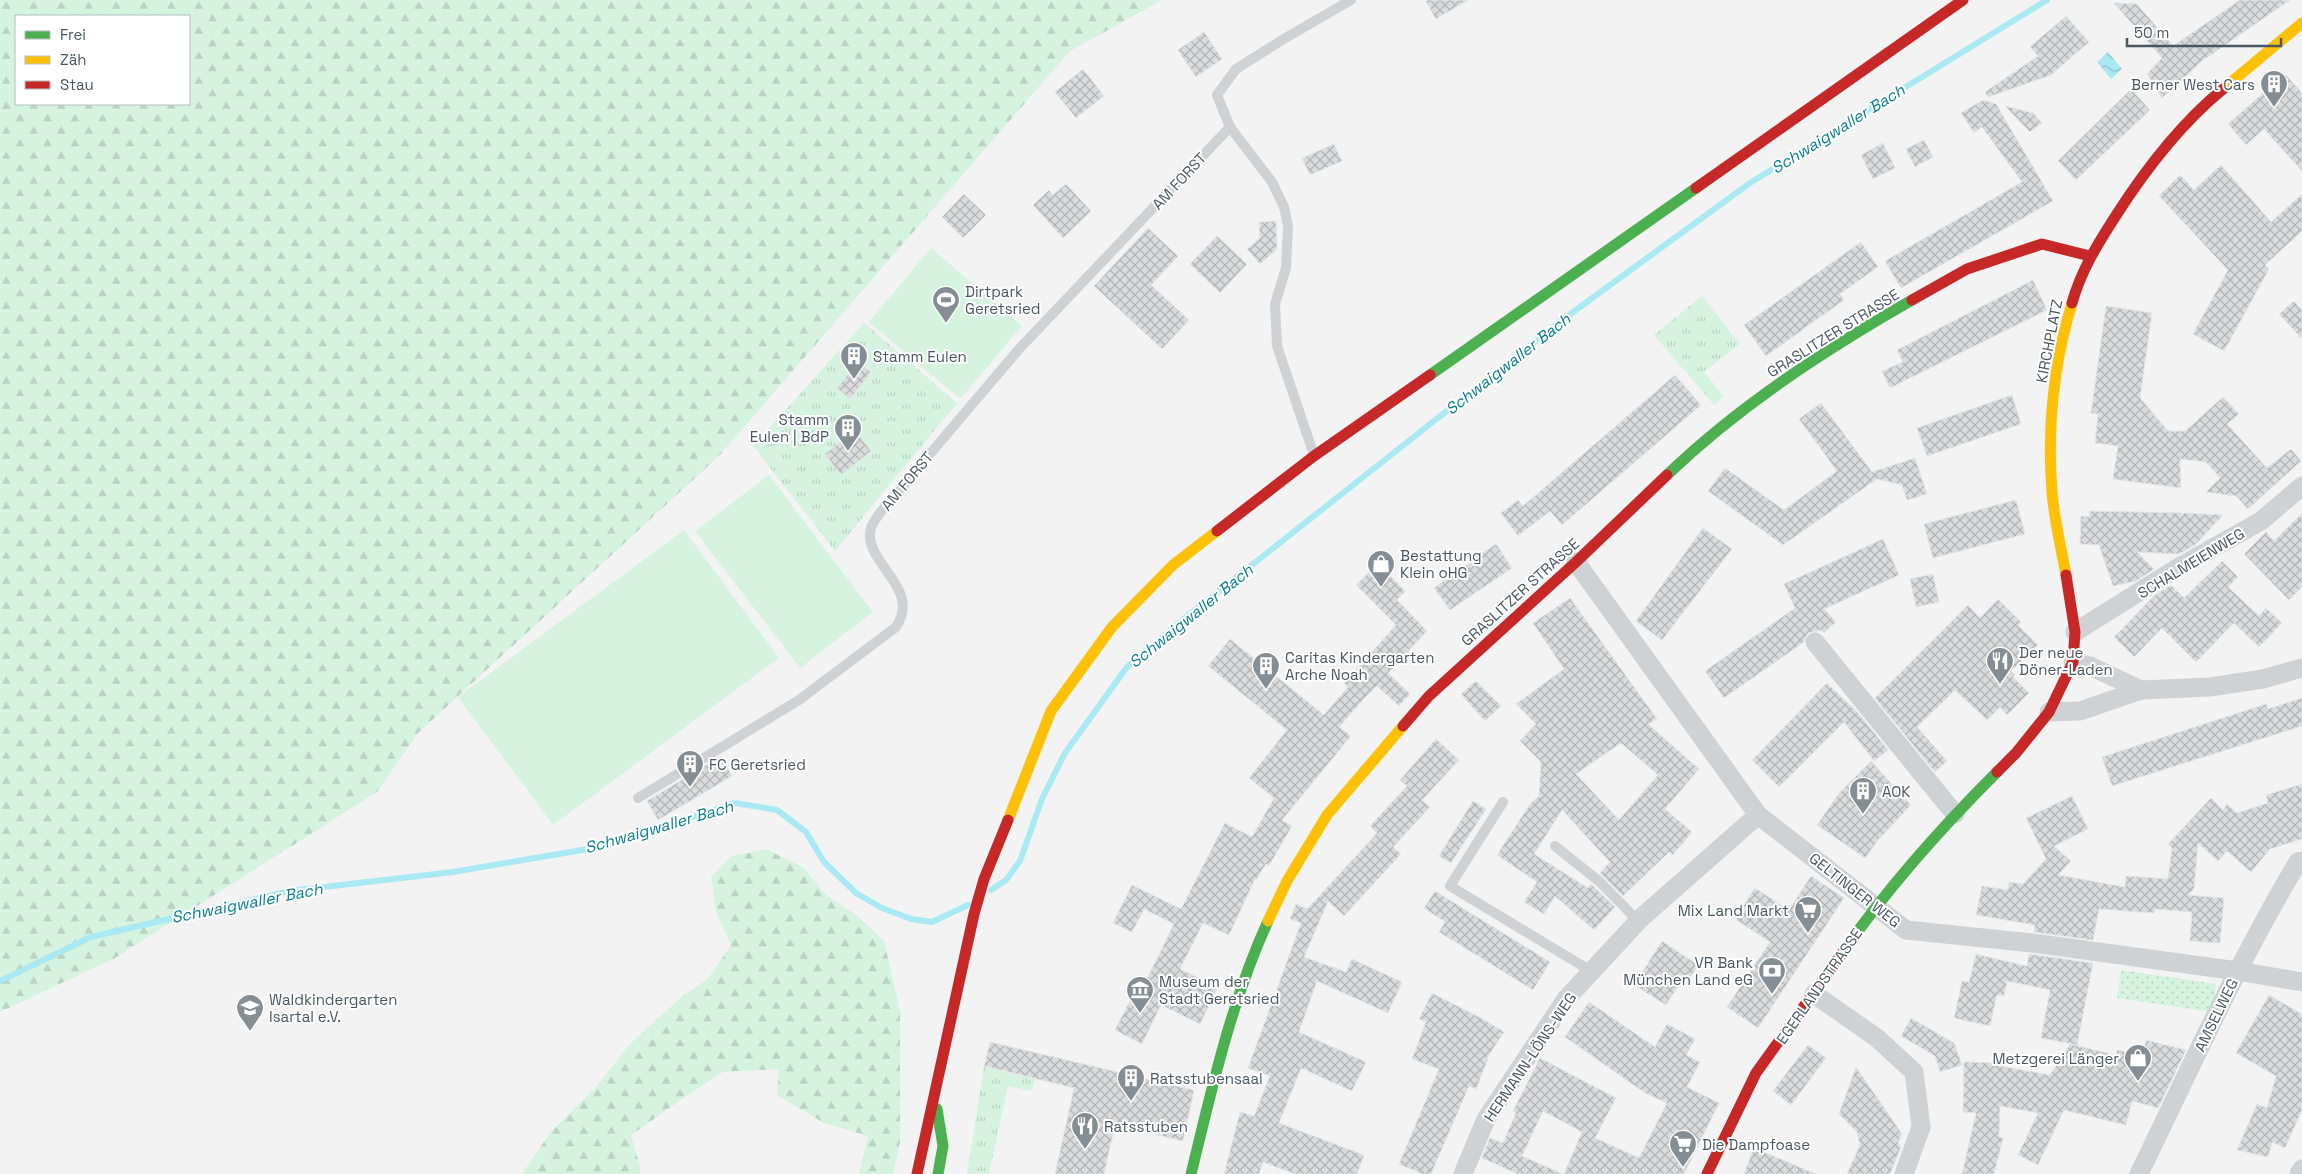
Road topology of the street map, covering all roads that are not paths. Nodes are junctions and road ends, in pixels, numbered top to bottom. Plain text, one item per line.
1 (1351, 0) edge
2 (1963, 0) edge
3 (2302, 23) edge
4 (1230, 127) junction
5 (2090, 256) junction
6 (1314, 456) junction
7 (2302, 486) edge
8 (1576, 562) junction
9 (2075, 632) junction
10 (1815, 642) dead end
11 (2073, 662) junction
12 (2302, 668) edge
13 (2141, 690) junction
14 (2049, 712) junction
15 (638, 798) dead end
16 (1503, 802) dead end
17 (1955, 814) junction
18 (1758, 815) junction
19 (1555, 846) dead end
20 (2302, 861) edge
21 (1875, 907) junction
22 (1638, 921) junction
23 (1590, 971) junction
24 (2238, 971) junction
25 (2302, 982) edge
26 (1814, 994) junction
27 (934, 1095) junction
28 (2302, 1169) edge
29 (917, 1174) edge
30 (938, 1174) edge
31 (1191, 1174) edge
32 (1463, 1174) edge
33 (1707, 1174) edge
34 (1904, 1174) edge
35 (2139, 1174) edge
36 (2299, 1174) edge

1 - 4 lane
2 - 6 street
3 - 5 street, KIRCHPLATZ
4 - 6 lane
4 - 15 lane, AM FORST
5 - 8 street, GRASLITZER STRASSE
5 - 9 street, KIRCHPLATZ
6 - 27 street
7 - 9 street, SCHALMEIENWEG
8 - 18 street, GELTINGER WEG
8 - 31 street, GRASLITZER STRASSE
9 - 11 street, KIRCHPLATZ
10 - 17 street
11 - 13 street
11 - 14 street, EGERLANDSTRASSE
12 - 13 street
13 - 14 street
14 - 17 street, EGERLANDSTRASSE
16 - 23 lane
17 - 21 street, EGERLANDSTRASSE
18 - 21 street, GELTINGER WEG
18 - 22 street, HERMANN-LÖNS-WEG
19 - 22 lane
20 - 24 street, AMSELWEG
21 - 24 street, GELTINGER WEG
21 - 26 street, EGERLANDSTRASSE
22 - 23 street, HERMANN-LÖNS-WEG
23 - 32 street, HERMANN-LÖNS-WEG
24 - 25 street, GELTINGER WEG
24 - 35 street, AMSELWEG
26 - 33 street, EGERLANDSTRASSE
26 - 34 street
27 - 29 street
27 - 30 street
28 - 36 street

